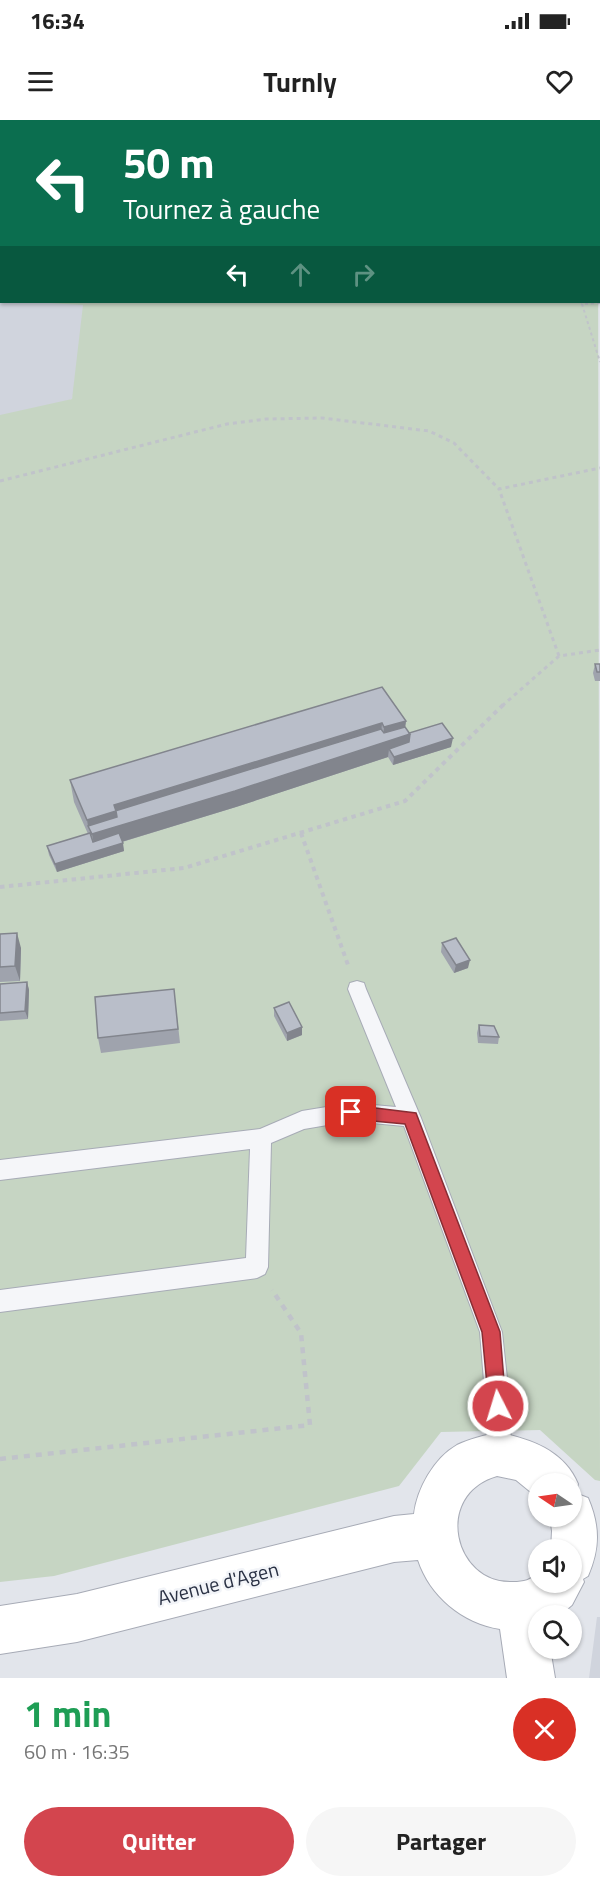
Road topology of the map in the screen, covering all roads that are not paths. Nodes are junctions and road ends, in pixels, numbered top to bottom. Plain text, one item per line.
1 (357, 989) road end
2 (411, 1118) junction
3 (261, 1138) junction
4 (0, 1170) edge
5 (0, 1301) edge
6 (499, 1454) junction
7 (544, 1473) edge
8 (435, 1535) junction
9 (549, 1593) edge
10 (520, 1607) junction
11 (0, 1630) edge
12 (531, 1678) edge

1 - 2 lane
2 - 3 lane
2 - 6 lane
3 - 4 lane
3 - 5 lane
6 - 7 main road
6 - 8 main road
8 - 10 main road
8 - 11 main road, Avenue d'Agen
9 - 10 main road
10 - 12 main road

